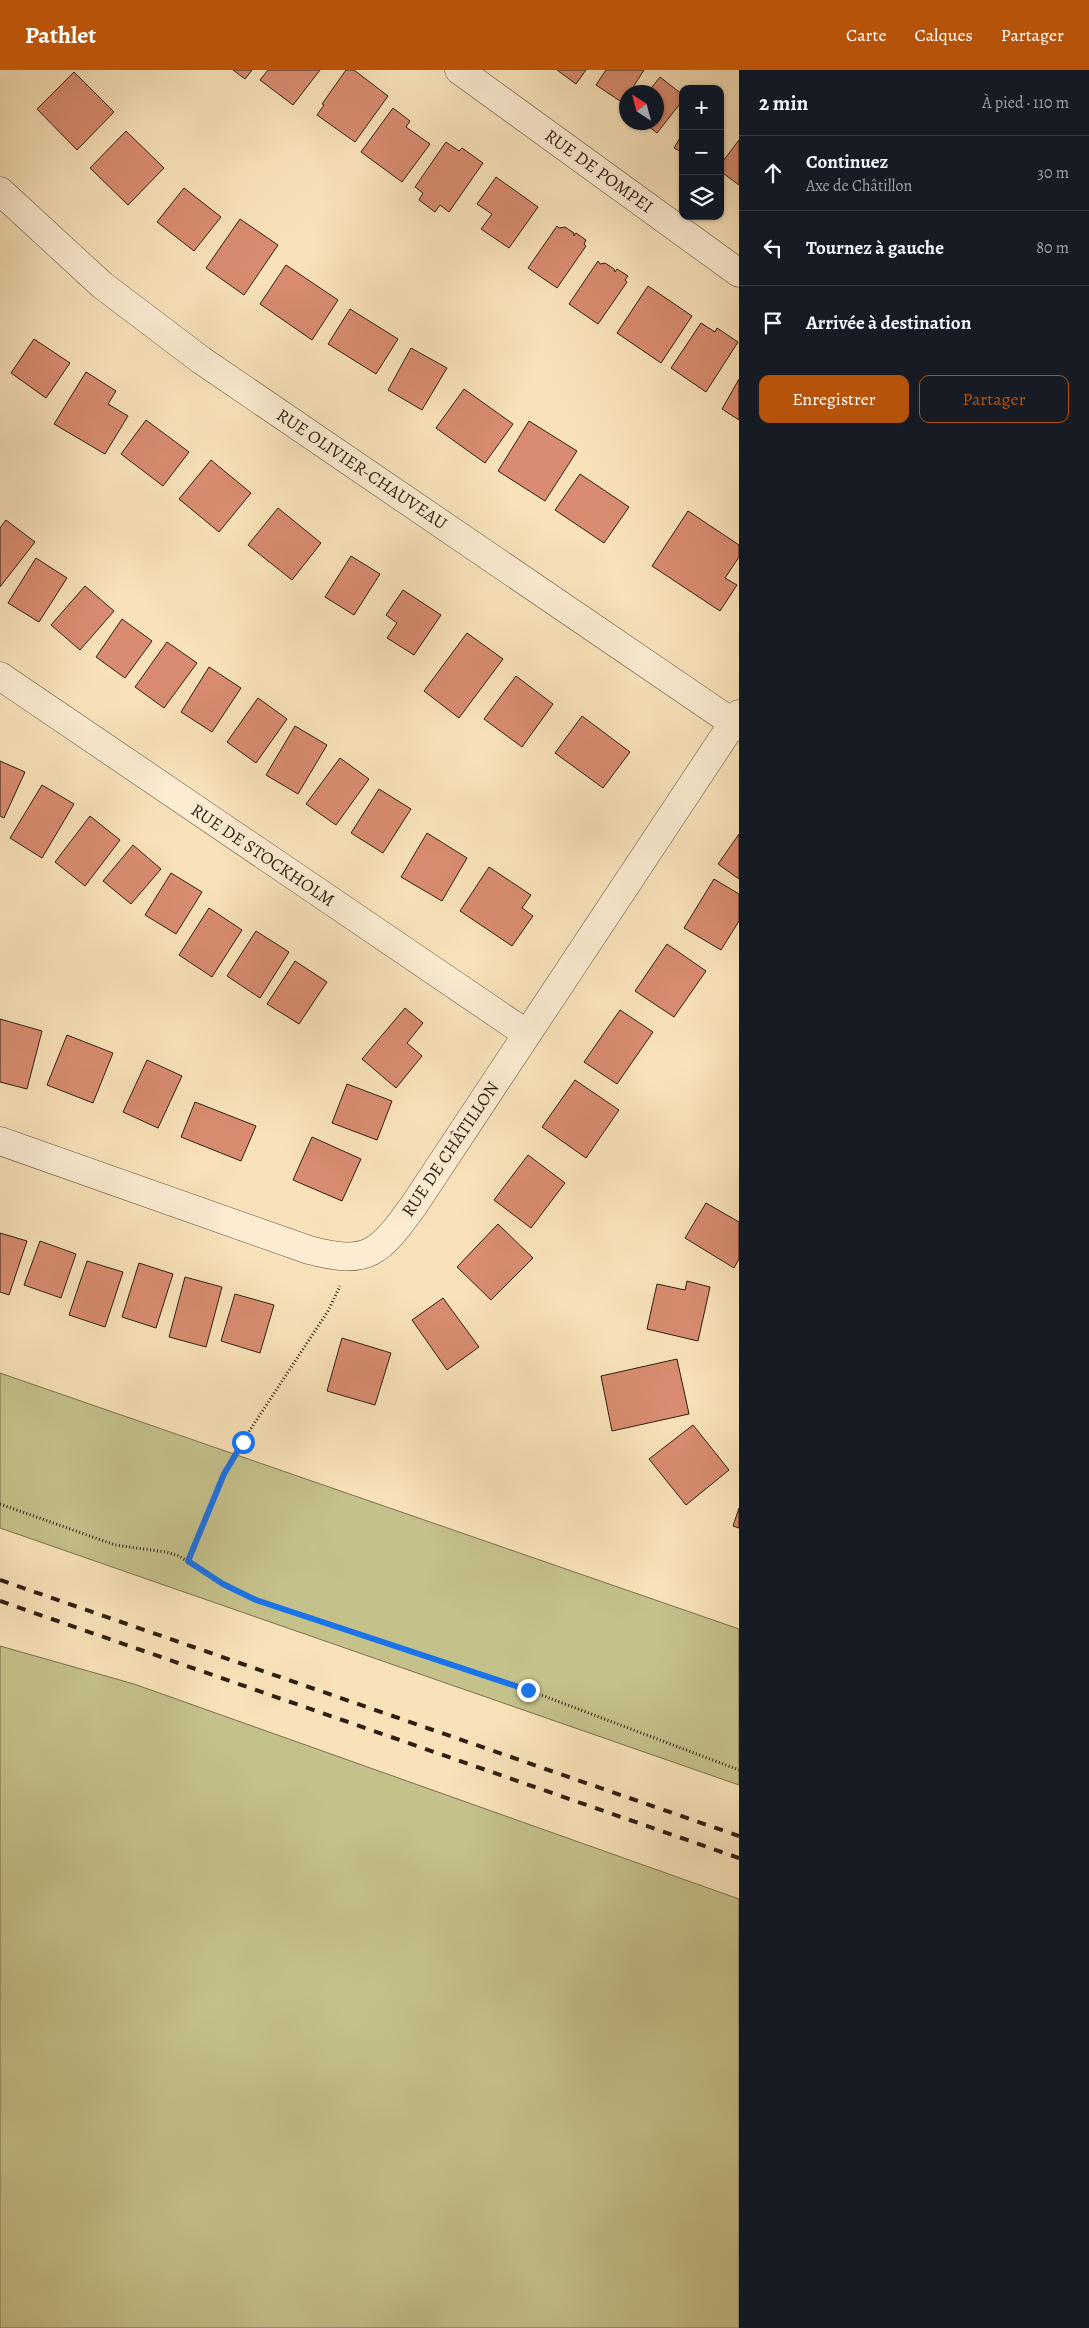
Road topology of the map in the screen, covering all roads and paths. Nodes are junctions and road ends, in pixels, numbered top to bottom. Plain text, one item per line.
1 (459, 70) edge
2 (0, 191) edge
3 (739, 273) edge
4 (0, 676) edge
5 (737, 721) edge
6 (527, 1034) junction
7 (0, 1141) edge
8 (342, 1281) dead end
9 (0, 1504) edge
10 (188, 1561) junction
11 (739, 1770) edge

1 - 3 street, RUE DE POMPEI
2 - 5 street, RUE OLIVIER-CHAUVEAU
4 - 6 street, RUE DE STOCKHOLM
5 - 6 street, RUE DE CHÂTILLON
6 - 7 street, RUE DE CHÂTILLON
8 - 10 path
9 - 10 path
10 - 11 path

